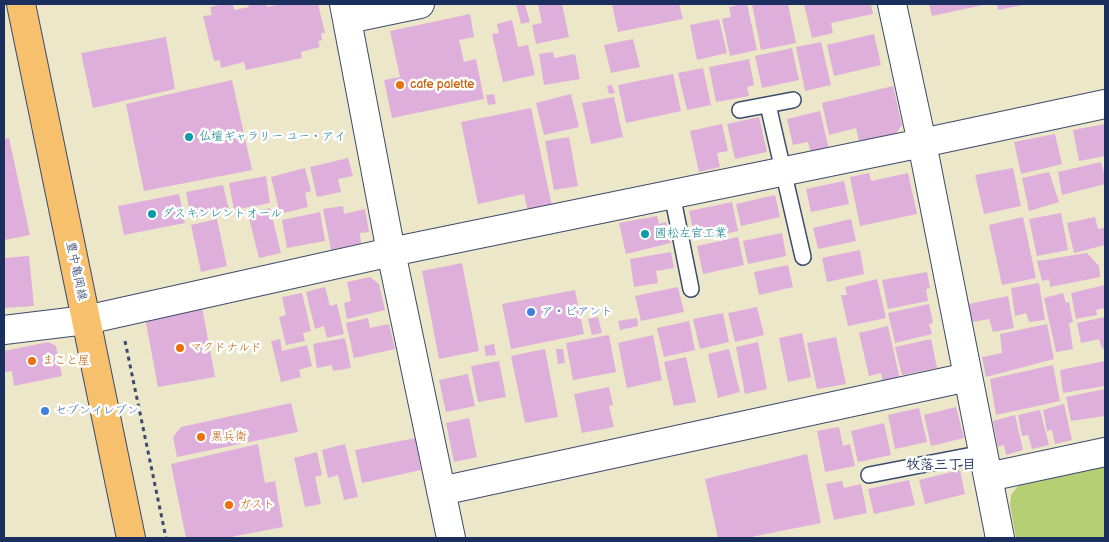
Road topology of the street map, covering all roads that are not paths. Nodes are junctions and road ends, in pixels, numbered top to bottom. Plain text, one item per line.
1 (21, 4) edge
2 (420, 4) edge
3 (892, 4) edge
4 (346, 11) edge
5 (793, 100) dead end
6 (1105, 104) edge
7 (768, 105) junction
8 (740, 110) dead end
9 (922, 143) junction
10 (783, 172) junction
11 (672, 194) junction
12 (391, 252) junction
13 (803, 257) dead end
14 (691, 289) dead end
15 (86, 320) junction
16 (4, 330) edge
17 (968, 377) junction
18 (1105, 452) edge
19 (986, 465) junction
20 (869, 475) dead end
21 (441, 491) junction
22 (130, 538) edge
23 (451, 538) edge
24 (1000, 538) edge

1 - 15 main road, 豊中亀岡線
2 - 4 street
3 - 9 street
4 - 12 street
5 - 7 lane
6 - 9 street
7 - 8 lane
7 - 10 lane
9 - 10 street
9 - 17 street
10 - 11 street
10 - 13 lane
11 - 12 street
11 - 14 lane
12 - 15 street
12 - 21 street
15 - 16 street
15 - 22 main road, 豊中亀岡線
17 - 19 street
17 - 21 street
18 - 19 street
19 - 20 lane
19 - 24 street
21 - 23 street

